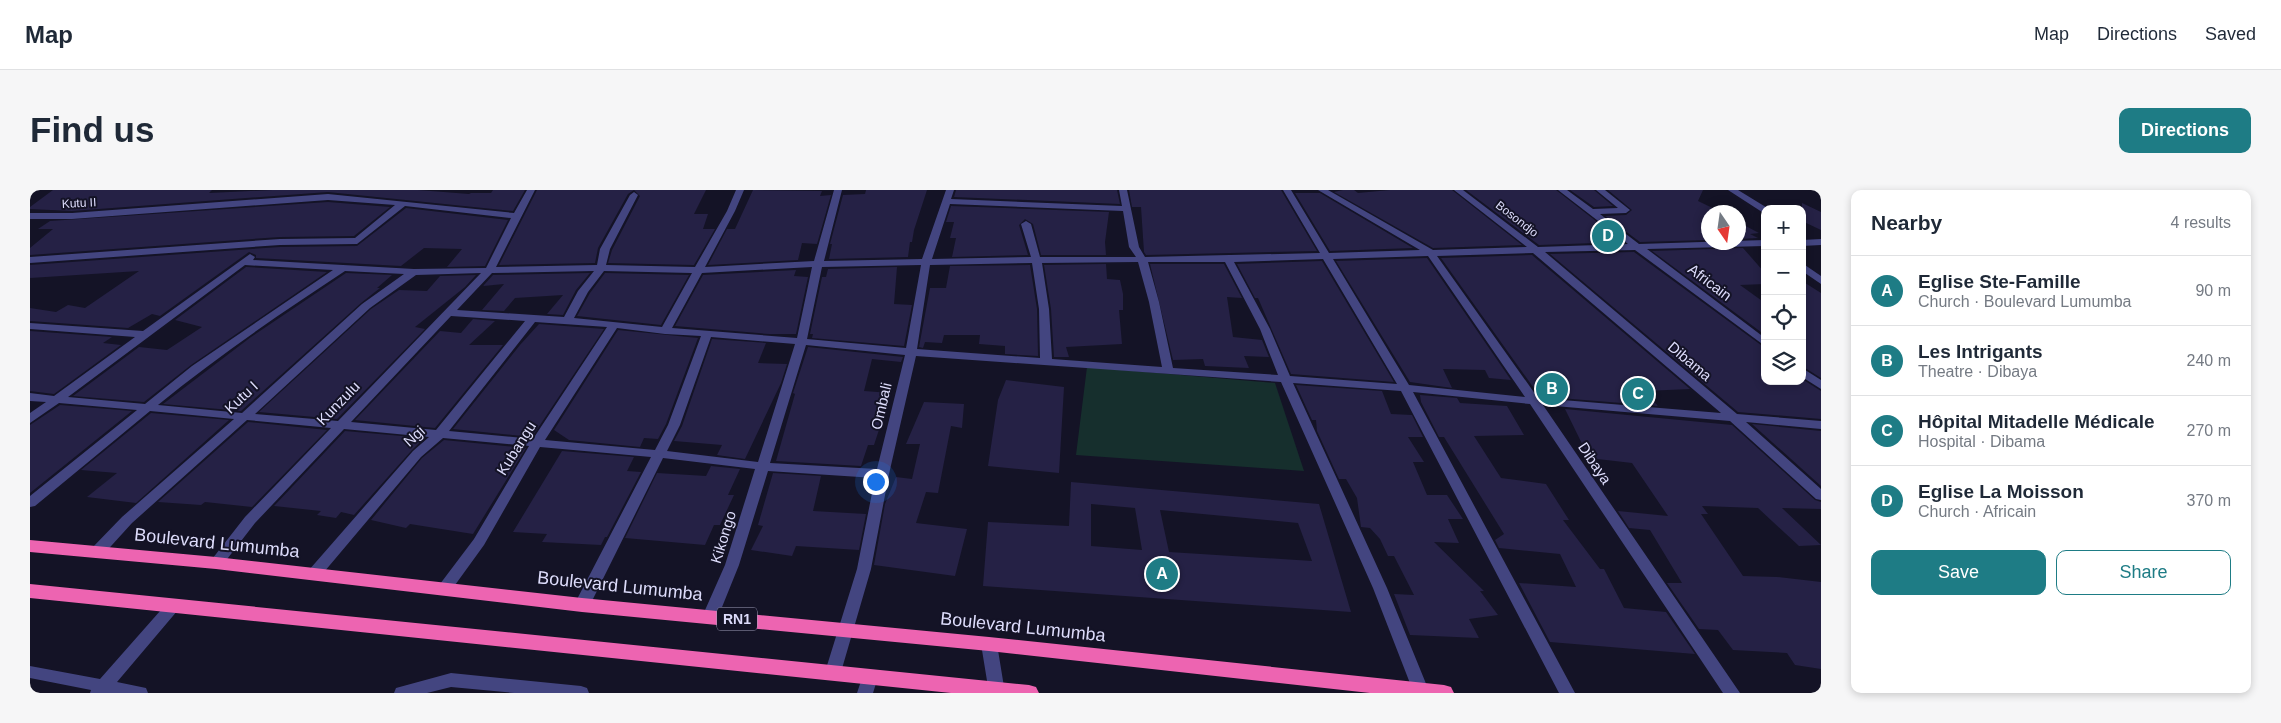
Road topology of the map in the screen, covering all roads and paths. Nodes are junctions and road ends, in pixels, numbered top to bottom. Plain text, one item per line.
1 (531, 190) edge
2 (740, 190) edge
3 (838, 190) edge
4 (1123, 190) edge
5 (1287, 190) edge
6 (1322, 190) edge
7 (1458, 190) edge
8 (1562, 190) edge
9 (1600, 190) edge
10 (1732, 190) edge
11 (634, 195) dead end
12 (949, 195) edge
13 (403, 203) junction
14 (1761, 208) edge
15 (1126, 210) junction
16 (1592, 212) junction
17 (30, 216) edge
18 (517, 216) junction
19 (1026, 224) dead end
20 (1806, 235) edge
21 (1806, 242) edge
22 (1819, 242) edge
23 (1761, 243) edge
24 (266, 244) junction
25 (1637, 246) junction
26 (1537, 250) junction
27 (1430, 252) junction
28 (1326, 255) junction
29 (1142, 258) junction
30 (1228, 259) junction
31 (30, 260) edge
32 (1036, 260) junction
33 (244, 262) junction
34 (926, 262) junction
35 (818, 264) junction
36 (343, 268) junction
37 (601, 268) junction
38 (1806, 269) edge
39 (490, 270) junction
40 (698, 270) junction
41 (414, 272) junction
42 (1821, 281) edge
43 (450, 313) junction
44 (533, 318) junction
45 (567, 321) junction
46 (614, 324) junction
47 (30, 326) edge
48 (665, 331) junction
49 (707, 333) junction
50 (145, 334) junction
51 (1761, 340) edge
52 (801, 343) junction
53 (911, 352) junction
54 (1046, 361) junction
55 (1168, 371) junction
56 (1806, 374) edge
57 (1284, 379) junction
58 (1821, 386) edge
59 (1405, 388) junction
60 (30, 397) edge
61 (57, 400) junction
62 (1534, 401) junction
63 (148, 407) junction
64 (245, 416) junction
65 (1734, 418) junction
66 (30, 419) edge
67 (1821, 425) edge
68 (339, 426) junction
69 (439, 435) junction
70 (536, 444) junction
71 (659, 454) junction
72 (761, 466) junction
73 (882, 474) junction
74 (1821, 496) edge
75 (30, 503) edge
76 (30, 546) edge
77 (97, 552) junction
78 (216, 564) junction
79 (314, 574) junction
80 (445, 588) junction
81 (30, 591) edge
82 (582, 605) junction
83 (173, 606) junction
84 (710, 617) junction
85 (847, 631) junction
86 (989, 644) junction
87 (30, 672) edge
88 (832, 672) junction
89 (868, 685) edge
90 (101, 690) edge
91 (1421, 690) junction
92 (997, 691) edge
93 (140, 693) edge
94 (402, 693) edge
95 (580, 693) edge
96 (1029, 693) edge
97 (1444, 693) edge
98 (1567, 693) edge
99 (1732, 693) edge

1 - 18 street
2 - 40 street
3 - 35 street, Kikongo
4 - 15 street
5 - 28 street
6 - 27 street
7 - 26 street, Bosondjo
8 - 16 street, Africain
9 - 16 street
10 - 14 street
11 - 37 street
12 - 15 street
12 - 34 street, Ombali
13 - 17 street, Kutu II
13 - 18 street, Kutu II
13 - 24 street
15 - 29 street
16 - 25 street, Africain
18 - 39 street
19 - 32 street
20 - 22 street
21 - 22 street
23 - 25 street
24 - 31 street
24 - 33 street
25 - 26 street
25 - 51 street, Africain
26 - 27 street
26 - 65 street, Dibama
27 - 28 street
27 - 62 street, Dibaya
28 - 30 street
28 - 59 street
29 - 30 street
29 - 32 street
29 - 55 street
30 - 57 street
32 - 34 street
32 - 54 street
33 - 36 street
33 - 50 street
34 - 35 street
34 - 53 street, Ombali
35 - 40 street
35 - 52 street, Kikongo
36 - 41 street
36 - 63 street
37 - 39 street
37 - 40 street
37 - 45 street
38 - 42 street
39 - 41 street
39 - 43 street, Kunzulu
40 - 48 street
41 - 64 street, Kutu I
43 - 44 street
43 - 68 street, Kunzulu
44 - 45 street
44 - 69 street, Ngi
45 - 46 street
46 - 48 street
46 - 70 street, Kubangu
47 - 50 street
48 - 49 street
49 - 52 street
49 - 71 street
50 - 61 street
52 - 53 street
52 - 72 street, Kikongo
53 - 54 street
53 - 73 street, Ombali
54 - 55 street
55 - 57 street
56 - 58 street
57 - 59 street
57 - 91 street
59 - 62 street
59 - 98 street
60 - 61 street
61 - 63 street
61 - 66 street
62 - 65 street
62 - 99 street, Dibaya
63 - 64 street
63 - 75 street
64 - 68 street
64 - 77 street, Kutu I
65 - 67 street
65 - 74 street, Dibama
68 - 69 street
68 - 78 street, Kunzulu
69 - 70 street
69 - 79 street, Ngi
70 - 71 street
70 - 80 street, Kubangu
71 - 72 street
71 - 82 street
72 - 73 street
72 - 84 street, Kikongo
73 - 85 street, Ombali
76 - 77 highway, Boulevard Lumumba / RN1
77 - 78 highway, Boulevard Lumumba / RN1
78 - 79 highway, Boulevard Lumumba / RN1
79 - 80 highway, Boulevard Lumumba / RN1
80 - 82 highway, Boulevard Lumumba / RN1
81 - 83 highway
82 - 84 highway, Boulevard Lumumba / RN1
83 - 88 highway
83 - 90 street
84 - 85 highway, Boulevard Lumumba / RN1
85 - 86 highway, Boulevard Lumumba / RN1
85 - 88 street, Ombali
86 - 91 highway, Boulevard Lumumba / RN1
86 - 92 street
87 - 90 street
88 - 89 highway
89 - 92 highway
90 - 93 street
91 - 97 highway, Boulevard Lumumba / RN1
92 - 96 highway
94 - 95 street

